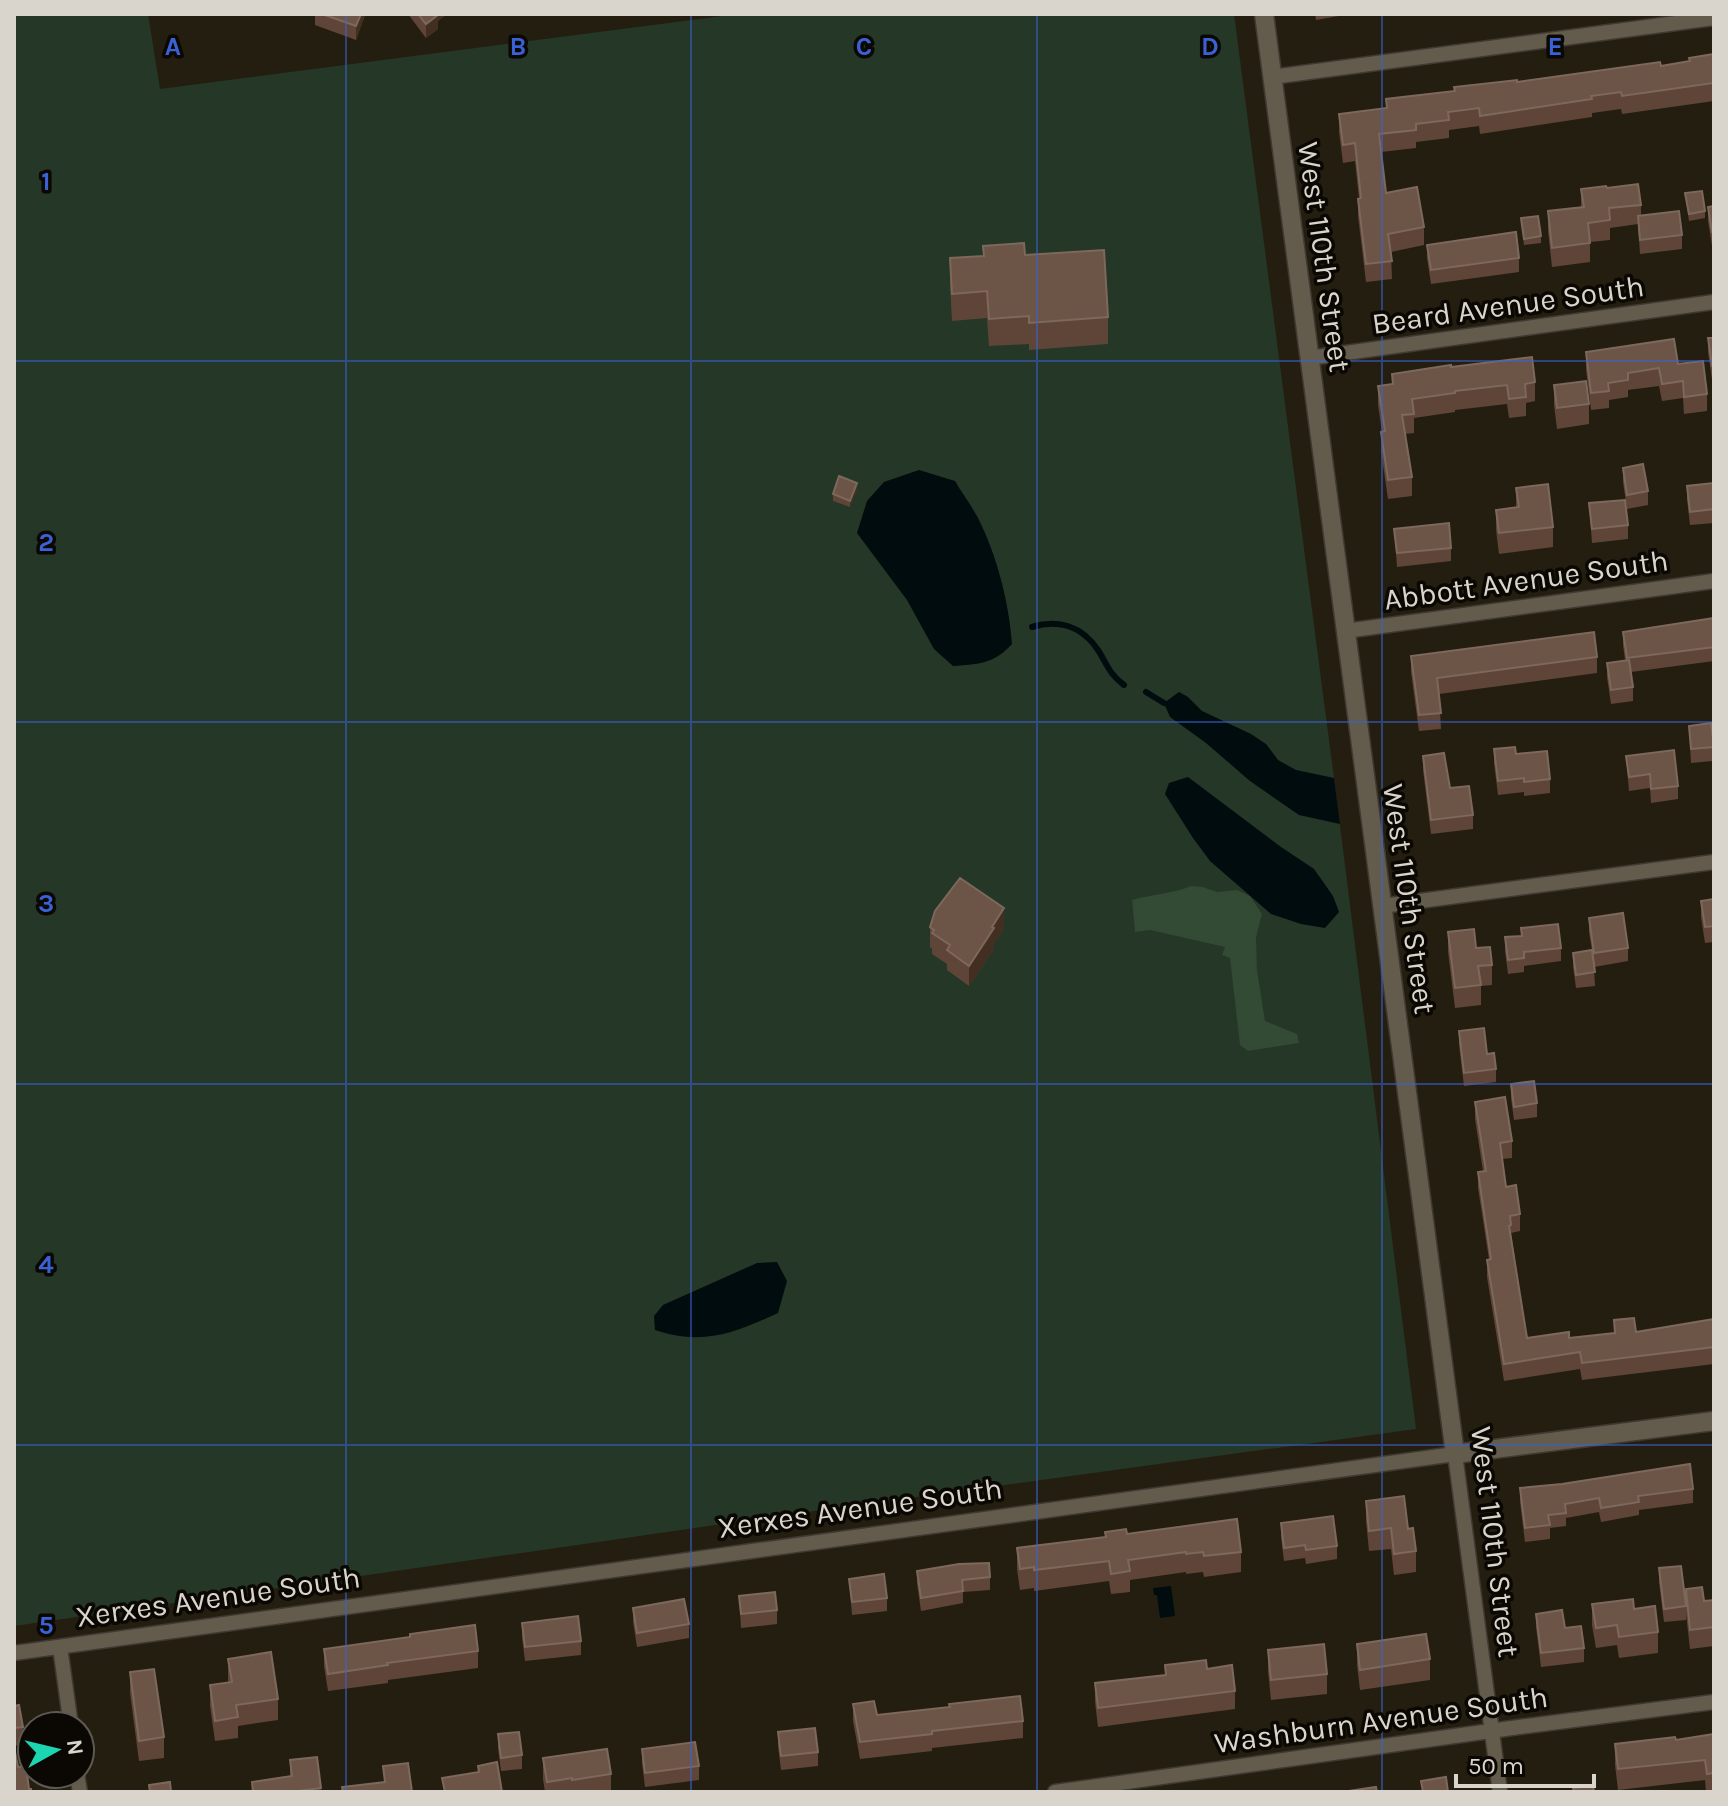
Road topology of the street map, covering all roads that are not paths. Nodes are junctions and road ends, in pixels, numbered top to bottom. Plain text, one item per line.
1 (1264, 14) edge
2 (1714, 18) edge
3 (1272, 77) junction
4 (1714, 302) edge
5 (1309, 358) junction
6 (1714, 581) edge
7 (1345, 631) junction
8 (1714, 862) edge
9 (1382, 906) junction
10 (1714, 1421) edge
11 (1455, 1454) junction
12 (60, 1647) junction
13 (14, 1653) edge
14 (1714, 1702) edge
15 (69, 1710) edge
16 (1491, 1731) junction
17 (1055, 1792) edge
18 (1500, 1792) edge

1 - 3 street, West 110th Street
2 - 3 street
3 - 5 street, West 110th Street
4 - 5 street, Beard Avenue South
5 - 7 street, West 110th Street
6 - 7 street, Abbott Avenue South
7 - 9 street, West 110th Street
8 - 9 street
9 - 11 street, West 110th Street
10 - 11 street, Xerxes Avenue South
11 - 12 street, Xerxes Avenue South
11 - 16 street, West 110th Street
12 - 13 street, Xerxes Avenue South
12 - 15 street
14 - 16 street, Washburn Avenue South
16 - 17 street, Washburn Avenue South
16 - 18 street, West 110th Street

